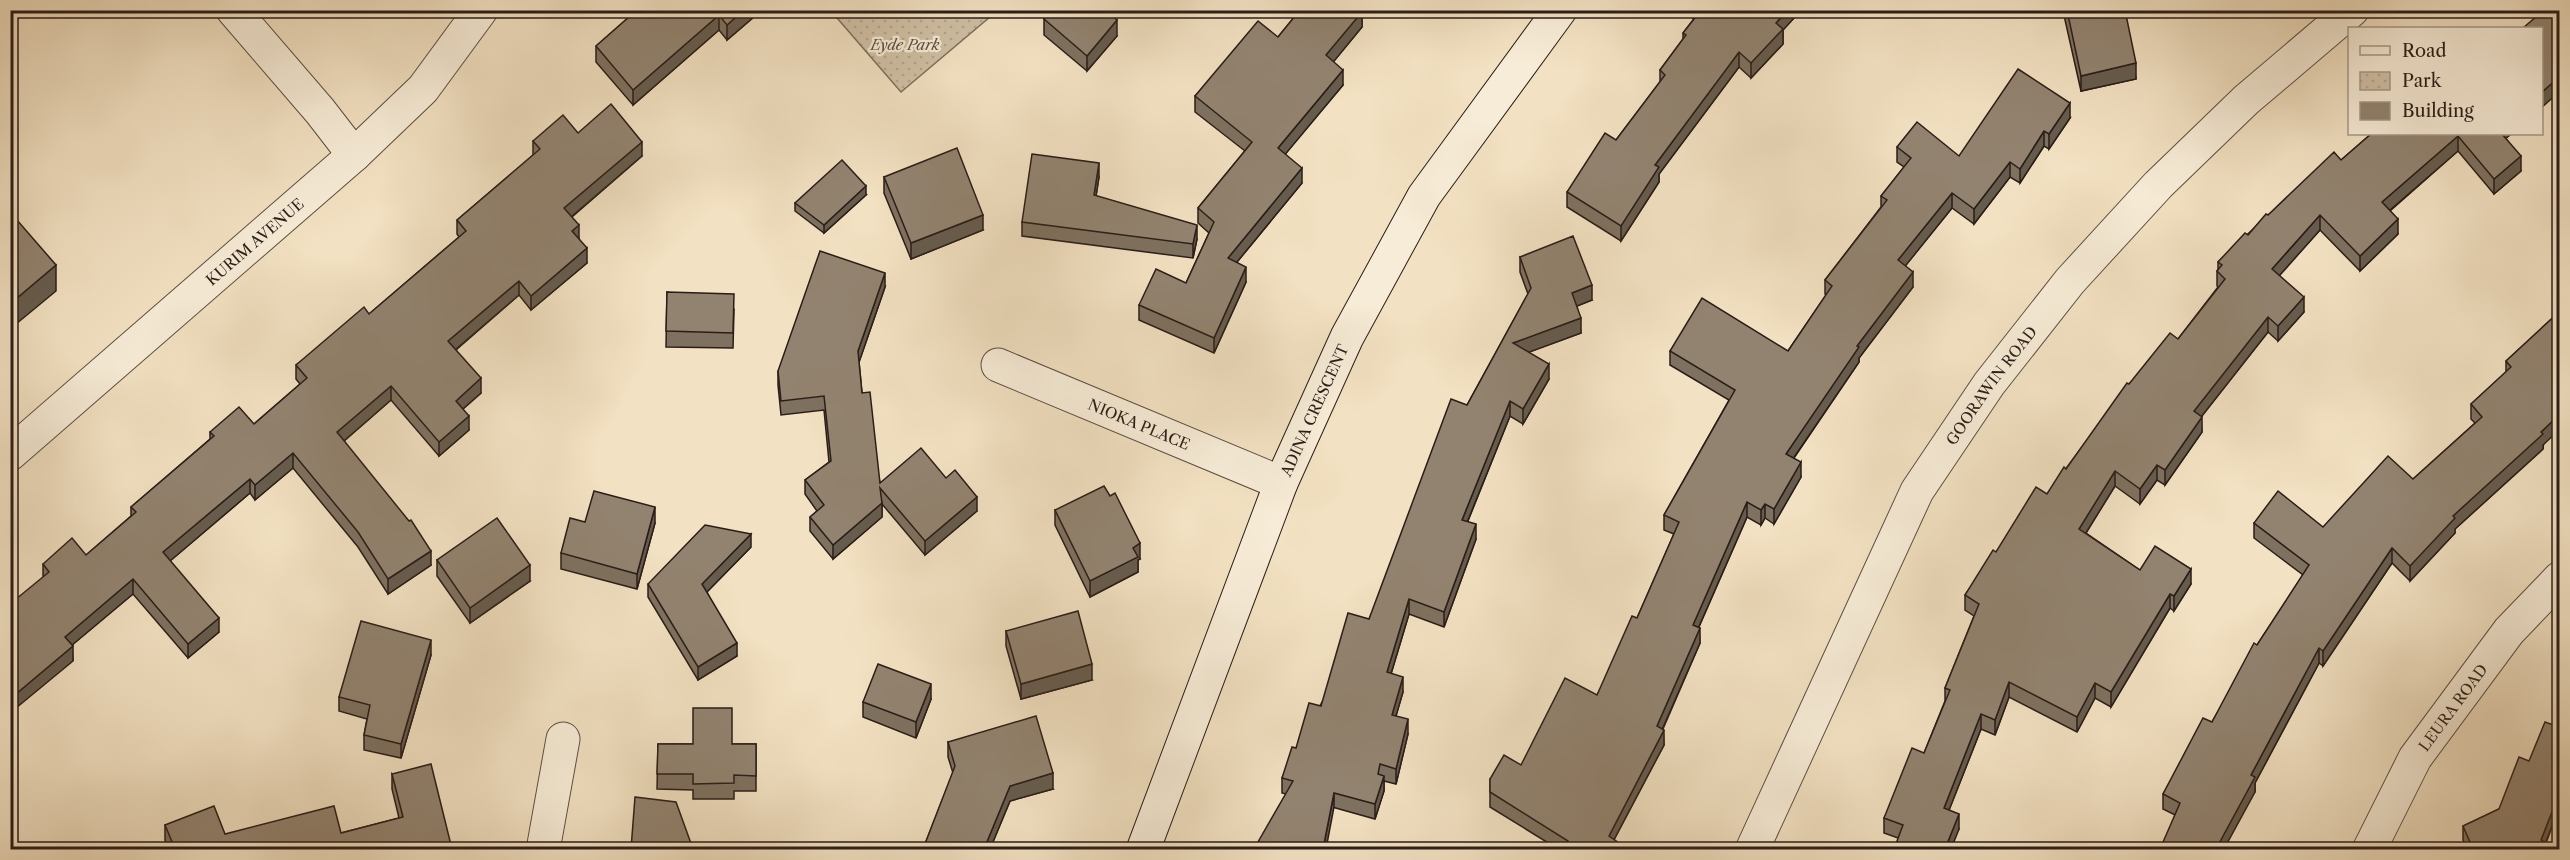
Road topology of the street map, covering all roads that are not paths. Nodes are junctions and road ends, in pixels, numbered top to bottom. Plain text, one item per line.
1 (233, 10) edge
2 (481, 10) edge
3 (1560, 10) edge
4 (2352, 10) edge
5 (354, 155) junction
6 (998, 365) dead end
7 (10, 454) edge
8 (1281, 483) junction
9 (2559, 578) edge
10 (563, 739) dead end
11 (543, 849) edge
12 (1143, 849) edge
13 (1752, 849) edge
14 (2369, 849) edge

1 - 5 street
2 - 5 street, KURIM AVENUE
3 - 8 street, ADINA CRESCENT
4 - 13 street, GOORAWIN ROAD
5 - 7 street, KURIM AVENUE
6 - 8 street, NIOKA PLACE
8 - 12 street, ADINA CRESCENT
9 - 14 street, LEURA ROAD
10 - 11 street

